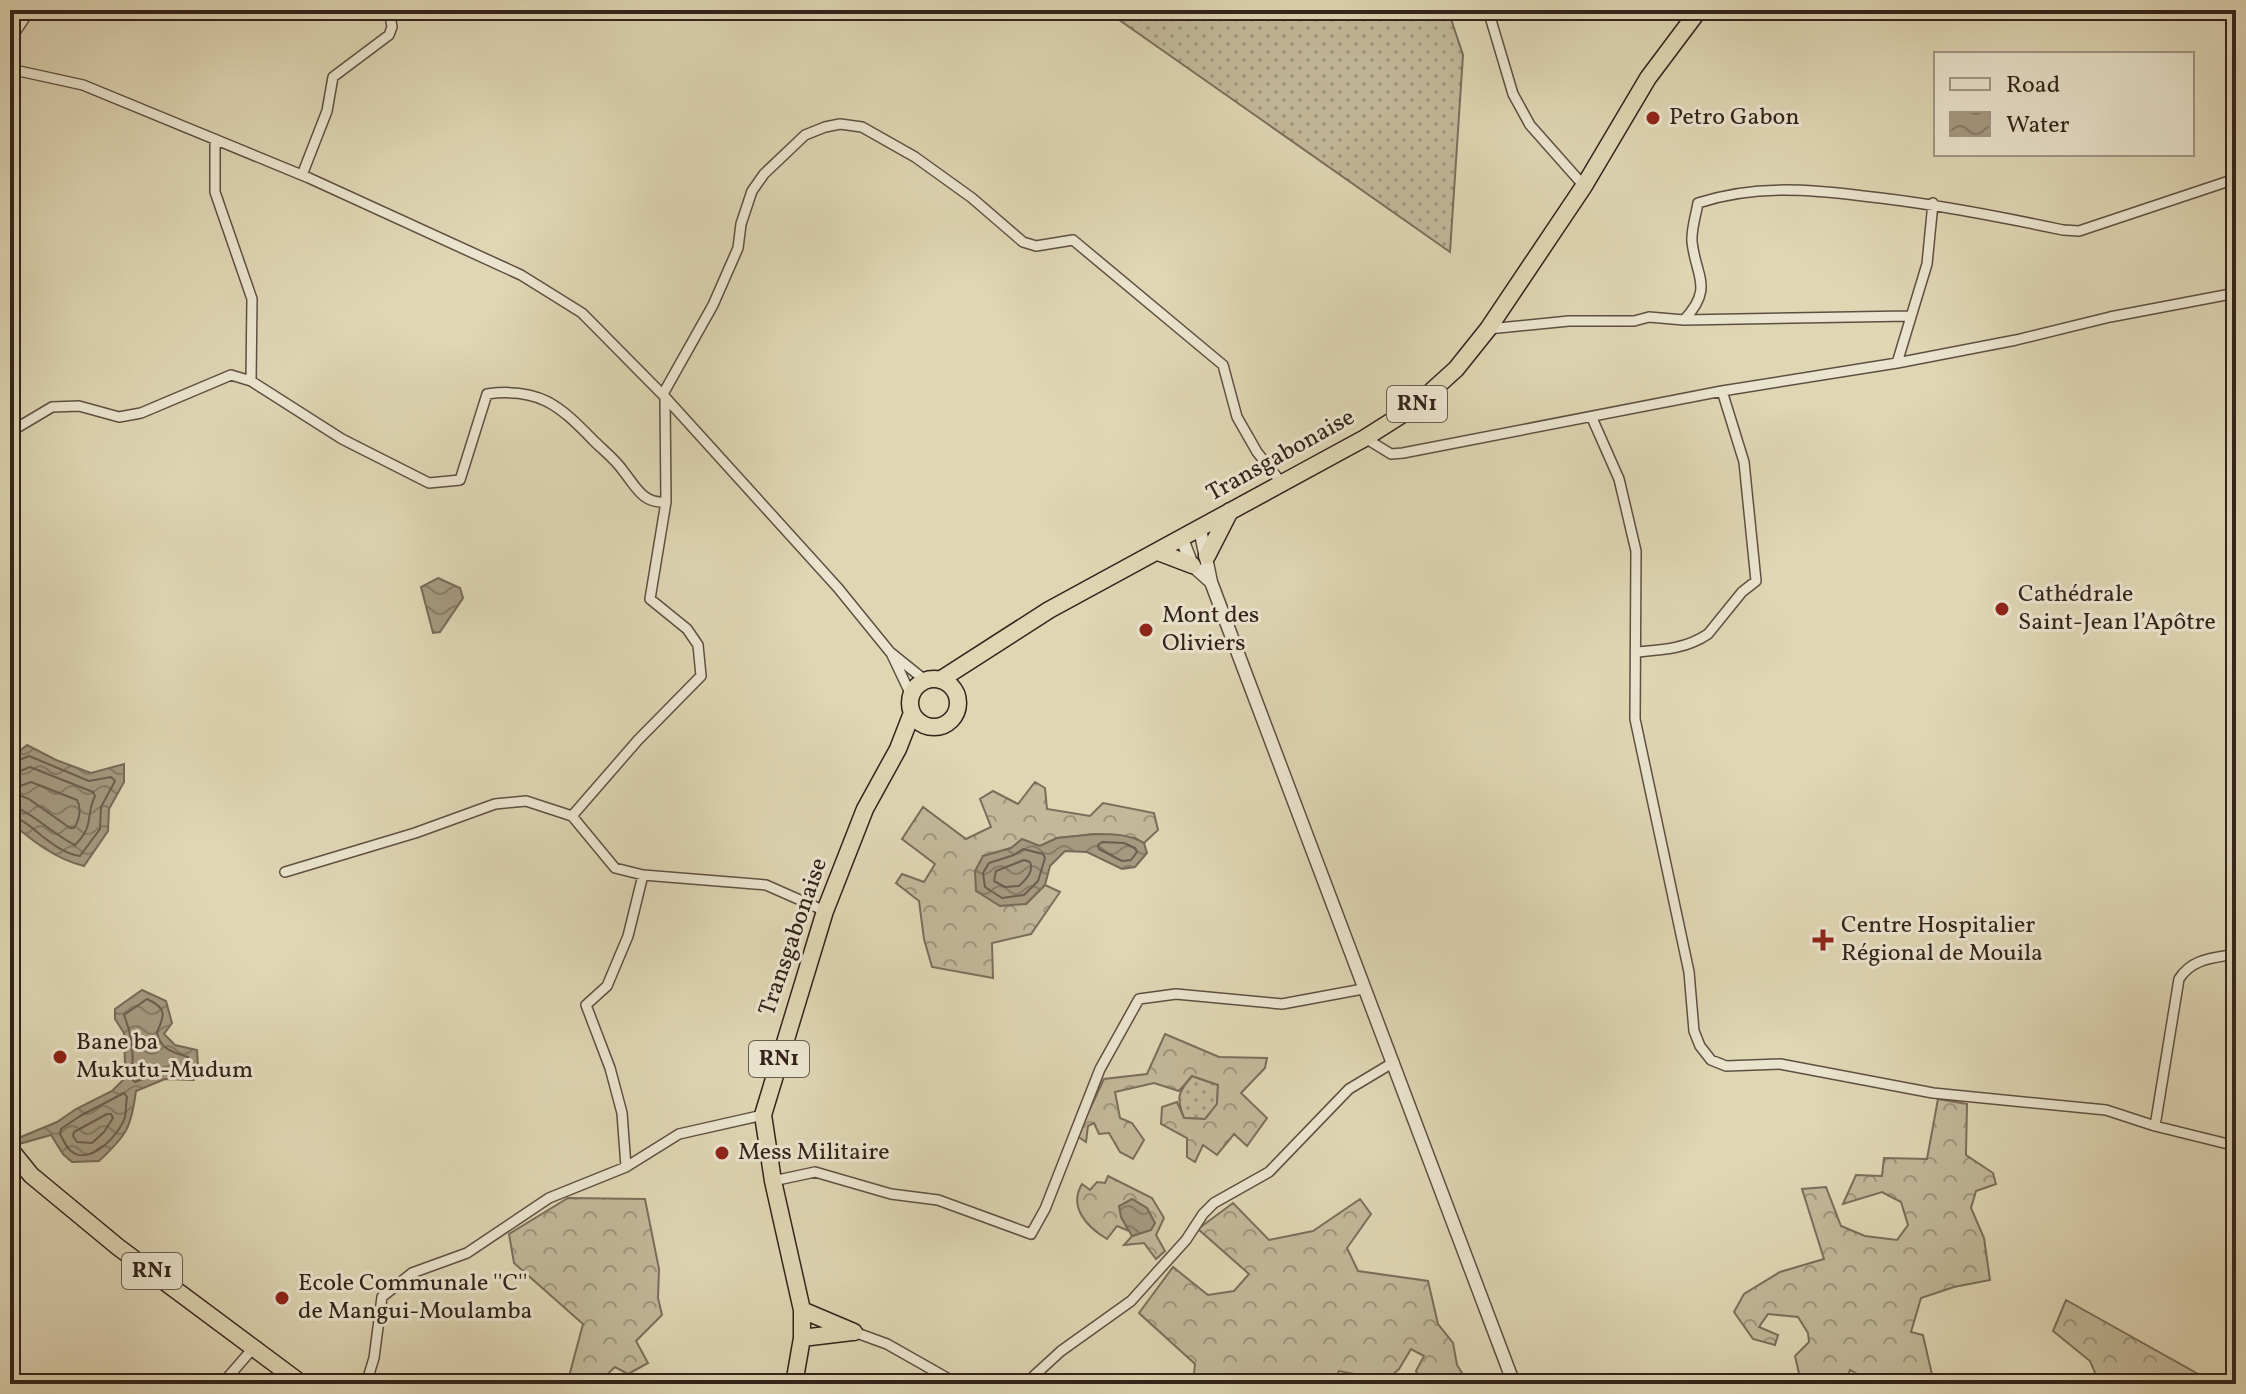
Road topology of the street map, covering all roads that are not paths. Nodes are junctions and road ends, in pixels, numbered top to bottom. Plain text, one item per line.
1 (30, 10) edge
2 (389, 10) edge
3 (1488, 10) edge
4 (1699, 10) edge
5 (10, 40) edge
6 (10, 69) edge
7 (215, 139) junction
8 (302, 175) junction
9 (2232, 177) edge
10 (1584, 186) junction
11 (2236, 199) edge
12 (1933, 203) junction
13 (2236, 293) edge
14 (1909, 316) junction
15 (1684, 320) junction
16 (1488, 329) junction
17 (1897, 363) junction
18 (251, 381) junction
19 (1722, 391) junction
20 (664, 396) junction
21 (1592, 418) junction
22 (10, 432) edge
23 (1365, 438) junction
24 (1281, 482) junction
25 (666, 502) junction
26 (1230, 511) junction
27 (1200, 529) junction
28 (1182, 539) junction
29 (1158, 552) junction
30 (1207, 556) junction
31 (1192, 565) junction
32 (1211, 582) junction
33 (995, 646) junction
34 (890, 652) junction
35 (1636, 652) junction
36 (933, 680) junction
37 (956, 694) junction
38 (912, 704) junction
39 (926, 726) junction
40 (898, 749) junction
41 (572, 816) junction
42 (285, 872) dead end
43 (643, 875) junction
44 (825, 911) junction
45 (2236, 954) edge
46 (1363, 989) junction
47 (1394, 1062) junction
48 (763, 1115) junction
49 (2155, 1126) junction
50 (2236, 1146) edge
51 (10, 1149) edge
52 (626, 1167) junction
53 (773, 1181) junction
54 (802, 1310) junction
55 (854, 1332) junction
56 (802, 1338) junction
57 (255, 1346) junction
58 (222, 1384) edge
59 (302, 1384) edge
60 (366, 1384) edge
61 (794, 1384) edge
62 (952, 1384) edge
63 (1025, 1384) edge
64 (1514, 1384) edge

1 - 5 street
2 - 8 street
3 - 10 street
4 - 10 highway, Transgabonaise / RN1
6 - 7 street
7 - 8 street
7 - 18 street
8 - 20 street
9 - 11 street
9 - 12 street
10 - 16 highway, Transgabonaise / RN1
12 - 14 street
12 - 15 street
13 - 17 street
14 - 15 street
14 - 17 street
15 - 16 street
16 - 23 highway, Transgabonaise / RN1
17 - 19 street
18 - 22 street
18 - 25 street
19 - 21 street
19 - 35 street
20 - 24 street
20 - 25 street
20 - 34 street
21 - 23 street
21 - 35 street
23 - 24 highway, Transgabonaise / RN1
24 - 26 highway, Transgabonaise / RN1
25 - 41 street
26 - 27 highway, Transgabonaise / RN1
26 - 30 highway
27 - 28 highway, Transgabonaise / RN1
27 - 30 street
28 - 29 highway, Transgabonaise / RN1
28 - 31 street
29 - 31 highway
29 - 33 highway, Transgabonaise / RN1
30 - 32 street
31 - 32 street
32 - 46 street
33 - 36 highway, Transgabonaise / RN1
33 - 37 highway, Transgabonaise / RN1
34 - 36 street
34 - 38 street
35 - 49 street
36 - 37 highway
36 - 38 highway
37 - 39 highway
38 - 39 highway
38 - 40 highway, Transgabonaise / RN1
39 - 40 highway, Transgabonaise / RN1
40 - 44 highway, Transgabonaise / RN1
41 - 42 street
41 - 43 street
43 - 44 street
43 - 52 street
44 - 48 highway, Transgabonaise / RN1
45 - 49 street
46 - 47 street
46 - 53 street
47 - 63 street
47 - 64 street
48 - 52 street
48 - 53 highway, Transgabonaise / RN1
49 - 50 street
51 - 57 highway, RN1
52 - 60 street
53 - 54 highway, Transgabonaise / RN1
54 - 55 highway
54 - 56 highway, Transgabonaise / RN1
55 - 56 highway
55 - 62 street
56 - 61 highway, Transgabonaise / RN1
57 - 58 street
57 - 59 highway, RN1

